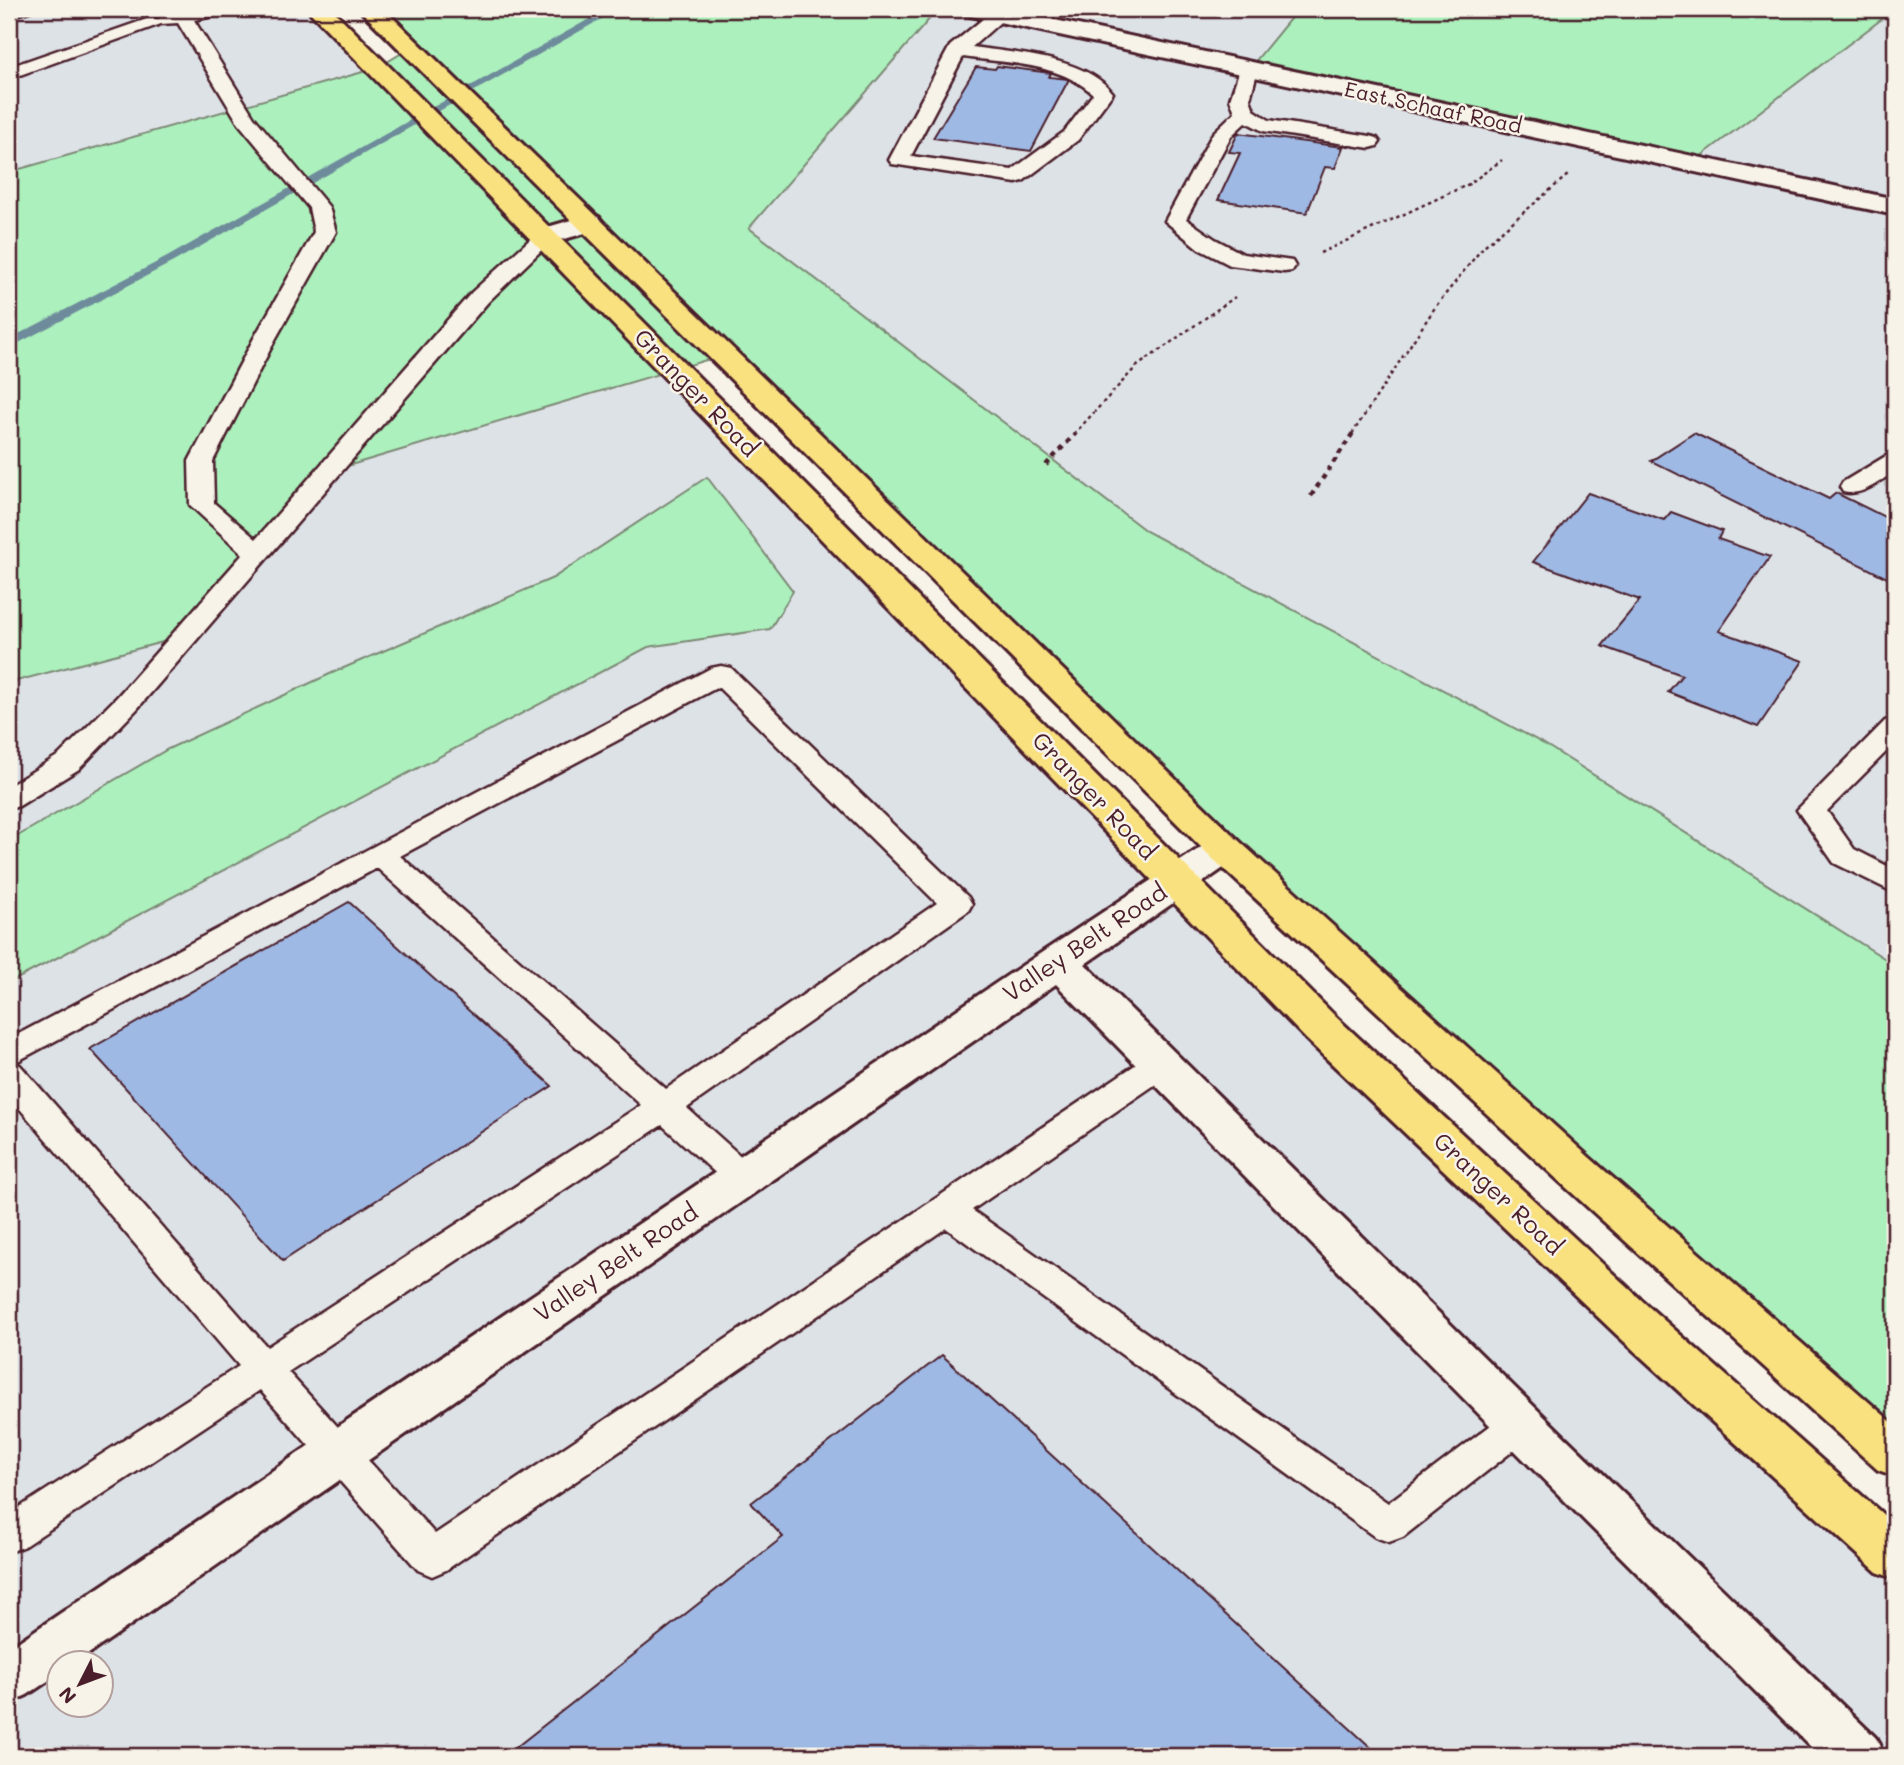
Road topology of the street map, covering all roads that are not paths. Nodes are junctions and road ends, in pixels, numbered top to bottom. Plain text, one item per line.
1 (222, 9) edge
2 (319, 9) edge
3 (371, 9) edge
4 (971, 9) edge
5 (1002, 12) edge
6 (148, 16) edge
7 (183, 17) junction
8 (957, 50) junction
9 (1250, 69) junction
10 (9, 73) edge
11 (1245, 113) junction
12 (1370, 142) dead end
13 (1895, 207) edge
14 (589, 223) junction
15 (544, 237) junction
16 (1284, 266) dead end
17 (1895, 461) edge
18 (1852, 487) dead end
19 (257, 553) junction
20 (1895, 727) edge
21 (9, 799) edge
22 (1225, 849) junction
23 (380, 854) junction
24 (1177, 881) junction
25 (1895, 884) edge
26 (1058, 961) junction
27 (9, 1053) edge
28 (1161, 1064) junction
29 (9, 1074) edge
30 (664, 1107) junction
31 (742, 1177) junction
32 (946, 1210) junction
33 (265, 1368) junction
34 (1520, 1424) junction
35 (337, 1454) junction
36 (1895, 1455) edge
37 (9, 1535) edge
38 (1895, 1556) edge
39 (13, 1667) edge
40 (1857, 1756) edge

1 - 7 lane
2 - 15 main road, Granger Road
3 - 14 main road, Granger Road
4 - 5 street, East Schaaf Road
5 - 8 lane
5 - 9 street, East Schaaf Road
6 - 7 lane
6 - 10 lane
7 - 19 lane
8 - 8 lane
9 - 11 lane
9 - 13 street, East Schaaf Road
11 - 12 lane
11 - 16 lane
14 - 15 street
14 - 22 main road, Granger Road
15 - 19 lane
15 - 24 main road, Granger Road
17 - 18 lane
19 - 21 lane
20 - 25 lane
22 - 24 street, Valley Belt Road
22 - 36 main road, Granger Road
23 - 27 lane
23 - 30 lane
23 - 30 lane
24 - 26 street, Valley Belt Road
24 - 38 main road, Granger Road
26 - 28 street
26 - 31 street, Valley Belt Road
28 - 32 lane
28 - 34 street
29 - 33 lane
30 - 31 lane
30 - 33 lane
31 - 35 street, Valley Belt Road
32 - 34 lane
32 - 35 lane
33 - 35 lane
33 - 37 lane
34 - 40 street
35 - 39 street, Valley Belt Road

